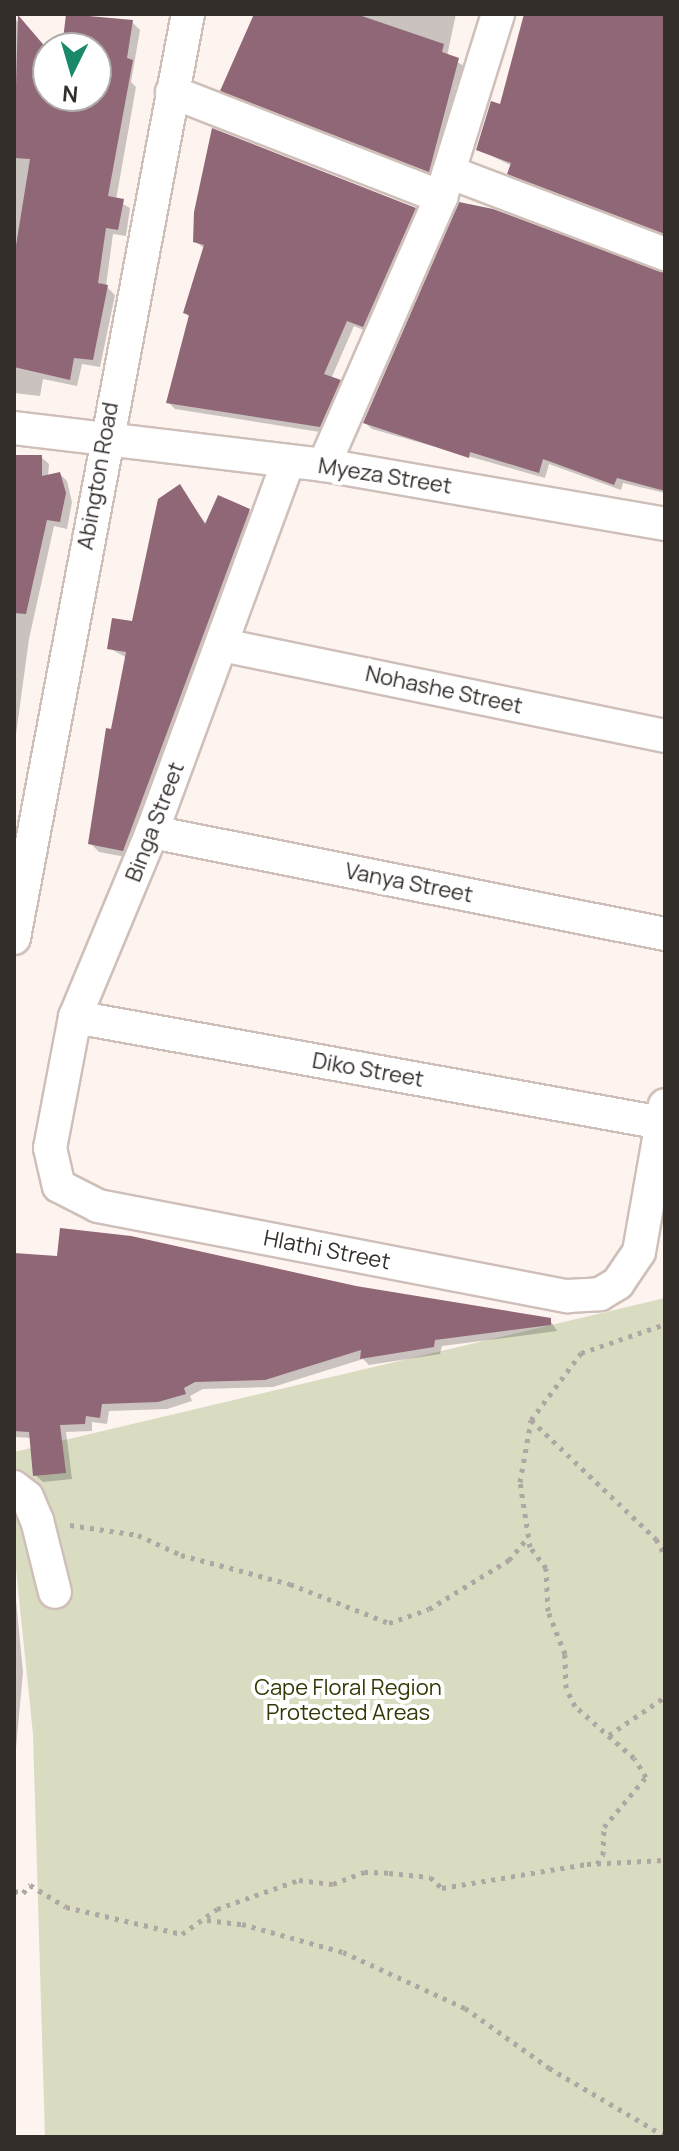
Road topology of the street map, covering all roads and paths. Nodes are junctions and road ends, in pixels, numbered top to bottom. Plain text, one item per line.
1 (188, 14) edge
2 (498, 14) edge
3 (172, 92) junction
4 (445, 185) junction
5 (665, 254) edge
6 (14, 428) edge
7 (104, 438) junction
8 (288, 462) junction
9 (324, 465) junction
10 (665, 524) edge
11 (222, 645) junction
12 (665, 736) edge
13 (152, 832) junction
14 (665, 934) edge
15 (14, 938) edge
16 (75, 1017) junction
17 (663, 1114) edge
18 (59, 1186) joint
19 (665, 1324) edge
20 (531, 1420) junction
21 (14, 1487) edge
22 (37, 1520) junction
23 (528, 1537) junction
24 (665, 1555) edge
25 (55, 1592) dead end
26 (665, 1697) edge
27 (609, 1735) junction
28 (665, 1860) edge
29 (596, 1865) junction
30 (14, 1891) edge
31 (206, 1920) junction
32 (665, 2136) edge

1 - 3 street, Abington Road
2 - 4 street
3 - 4 street
3 - 7 street, Abington Road
4 - 5 street
4 - 9 street
6 - 7 street, Myeza Street
7 - 8 street, Myeza Street
7 - 15 street, Abington Road
8 - 9 street, Myeza Street
8 - 11 street, Binga Street
9 - 10 street, Myeza Street
11 - 12 street, Nohashe Street
11 - 13 street, Binga Street
13 - 14 street, Vanya Street
13 - 16 street, Binga Street
16 - 17 street, Diko Street
16 - 18 street, Binga Street
17 - 18 street, Hlathi Street
19 - 20 path
20 - 23 path
20 - 24 path
21 - 22 street
22 - 23 path
22 - 25 street
23 - 27 path
26 - 27 path
27 - 29 path
28 - 29 path
29 - 31 path
30 - 31 path
31 - 32 path

